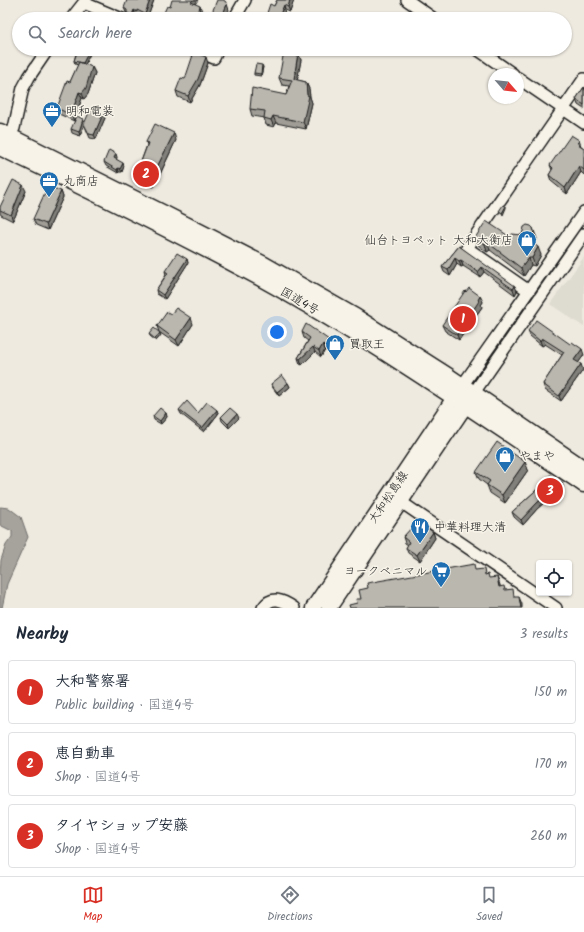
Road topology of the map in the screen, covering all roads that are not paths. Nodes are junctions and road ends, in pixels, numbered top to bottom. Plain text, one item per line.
1 (245, 0) edge
2 (407, 0) edge
3 (85, 2) edge
4 (77, 12) edge
5 (107, 12) edge
6 (238, 12) edge
7 (424, 12) edge
8 (43, 56) edge
9 (487, 56) edge
10 (504, 68) edge
11 (584, 79) edge
12 (524, 82) edge
13 (563, 109) junction
14 (584, 124) edge
15 (3, 142) edge
16 (584, 212) edge
17 (584, 234) edge
18 (529, 291) junction
19 (464, 395) junction
20 (584, 469) edge
21 (584, 484) edge
22 (401, 502) junction
23 (262, 608) edge
24 (294, 608) edge
25 (313, 608) edge
26 (329, 608) edge
27 (556, 608) edge

1 - 6 street
2 - 7 street
3 - 4 street
3 - 5 street
8 - 15 street
9 - 10 street
11 - 13 street
12 - 13 street
13 - 14 street
13 - 18 street
15 - 19 highway, 国道4号
16 - 18 street
17 - 19 street
18 - 19 street
19 - 20 highway, 国道4号
19 - 21 highway, 国道4号
19 - 22 main road, 大和松島線
19 - 25 main road, 大和松島線
22 - 26 main road, 大和松島線
22 - 27 street
23 - 24 street

